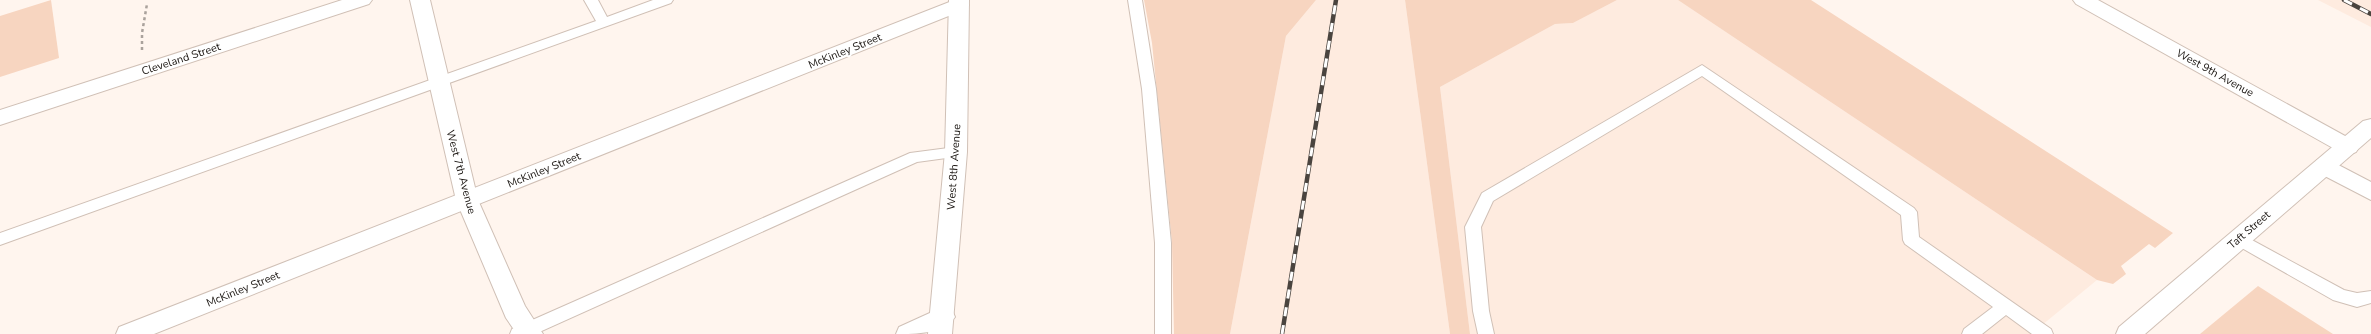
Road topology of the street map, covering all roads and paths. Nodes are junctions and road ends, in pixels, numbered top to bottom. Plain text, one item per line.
1 (362, 0) edge
2 (420, 0) edge
3 (591, 0) edge
4 (666, 0) edge
5 (1135, 0) edge
6 (2083, 0) edge
7 (959, 3) edge
8 (147, 4) dead end
9 (603, 22) junction
10 (143, 53) dead end
11 (438, 81) junction
12 (0, 118) edge
13 (2371, 126) edge
14 (2348, 146) junction
15 (956, 152) junction
16 (2325, 166) junction
17 (2371, 192) edge
18 (467, 200) junction
19 (0, 239) edge
20 (2239, 239) junction
21 (2371, 297) edge
22 (2006, 306) junction
23 (942, 325) edge
24 (526, 332) edge
25 (128, 334) edge
26 (908, 334) edge
27 (1163, 334) edge
28 (1486, 334) edge
29 (1970, 334) edge
30 (2045, 334) edge
31 (2128, 334) edge

1 - 12 street, Cleveland Street
2 - 11 street, West 7th Avenue
3 - 9 lane
4 - 9 lane
5 - 27 lane
6 - 14 street, West 9th Avenue
7 - 15 street, West 8th Avenue
7 - 18 street, McKinley Street
8 - 10 path
9 - 11 lane
11 - 18 street, West 7th Avenue
11 - 19 lane
13 - 14 street, Taft Street
14 - 16 street, Taft Street
15 - 23 street, West 8th Avenue
15 - 24 lane
16 - 17 street
16 - 20 street, Taft Street
18 - 24 street, West 7th Avenue
18 - 25 street, McKinley Street
20 - 21 lane
20 - 31 street, Taft Street
22 - 28 lane
22 - 29 lane
22 - 30 lane
23 - 26 street

